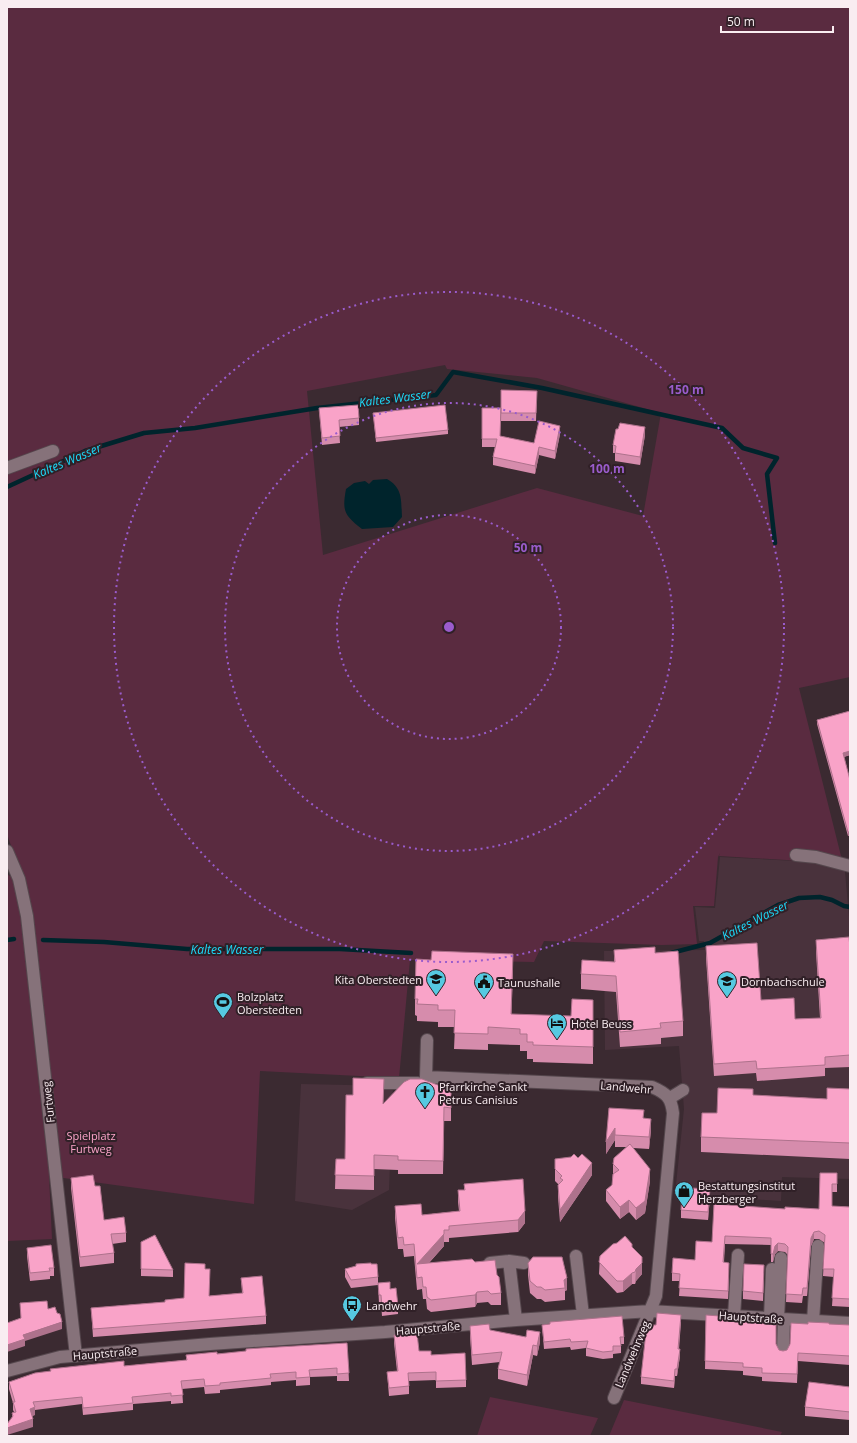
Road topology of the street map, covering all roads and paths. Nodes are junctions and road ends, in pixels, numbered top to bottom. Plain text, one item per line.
1 (53, 451) dead end
2 (7, 468) edge
3 (7, 851) edge
4 (796, 855) dead end
5 (850, 866) edge
6 (427, 1040) dead end
7 (426, 1077) junction
8 (366, 1083) edge
9 (683, 1090) dead end
10 (670, 1098) junction
11 (818, 1246) dead end
12 (738, 1255) dead end
13 (576, 1256) dead end
14 (782, 1258) dead end
15 (509, 1261) junction
16 (524, 1262) dead end
17 (490, 1263) edge
18 (772, 1269) dead end
19 (650, 1311) junction
20 (583, 1315) junction
21 (734, 1316) junction
22 (778, 1319) junction
23 (516, 1320) junction
24 (813, 1321) junction
25 (850, 1323) edge
26 (783, 1352) edge
27 (76, 1356) junction
28 (7, 1371) edge
29 (614, 1398) dead end

1 - 2 street
3 - 27 street, Furtweg
4 - 5 street
6 - 7 street
7 - 8 street
7 - 10 street, Landwehr
9 - 10 street
10 - 19 street
11 - 24 street
12 - 21 street
13 - 20 street
14 - 22 street
15 - 16 street
15 - 17 street
15 - 23 street
18 - 22 street
19 - 20 street, Hauptstraße
19 - 21 street, Hauptstraße
19 - 29 street, Landwehrweg
20 - 23 street, Hauptstraße
21 - 22 street, Hauptstraße
22 - 24 street, Hauptstraße
22 - 26 street
23 - 27 street, Hauptstraße
24 - 25 street, Hauptstraße
27 - 28 street, Hauptstraße

